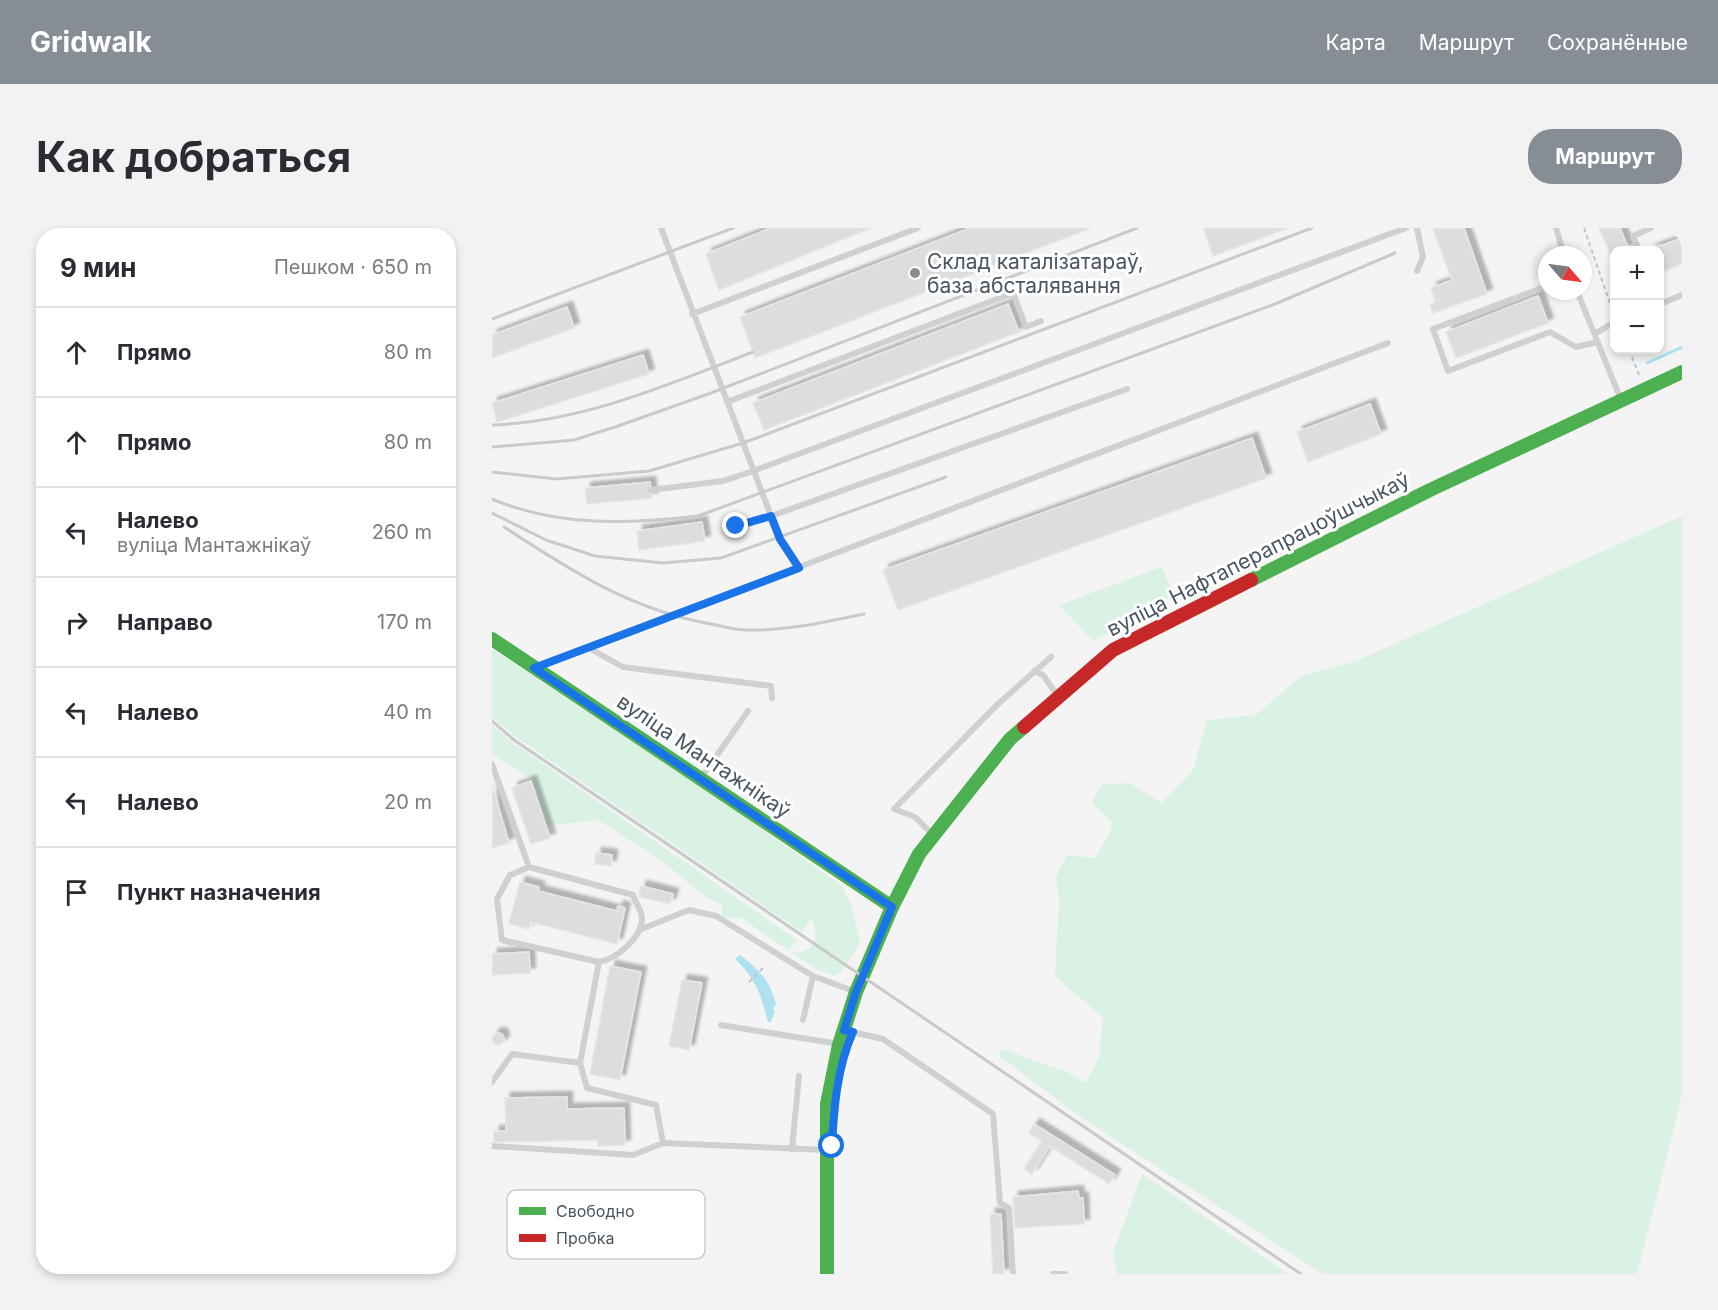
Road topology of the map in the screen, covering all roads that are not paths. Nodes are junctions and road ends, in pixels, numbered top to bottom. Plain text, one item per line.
1 (661, 228) edge
2 (918, 228) edge
3 (1406, 228) edge
4 (1416, 228) edge
5 (1556, 228) edge
6 (1651, 228) edge
7 (1561, 246) edge
8 (1637, 246) edge
9 (1417, 271) dead end
10 (1538, 289) edge
11 (1682, 295) edge
12 (1581, 300) edge
13 (1664, 301) edge
14 (692, 314) junction
15 (1041, 321) dead end
16 (1610, 325) edge
17 (1595, 334) junction
18 (1598, 342) junction
19 (1388, 344) dead end
20 (1682, 372) edge
21 (1127, 389) dead end
22 (1622, 400) junction
23 (727, 402) junction
24 (753, 471) junction
25 (651, 490) dead end
26 (771, 516) junction
27 (736, 526) dead end
28 (799, 568) junction
29 (492, 639) edge
30 (589, 648) junction
31 (1051, 657) dead end
32 (534, 668) junction
33 (1034, 671) junction
34 (1057, 696) junction
35 (772, 698) dead end
36 (748, 711) dead end
37 (492, 764) edge
38 (700, 779) junction
39 (932, 835) junction
40 (529, 867) junction
41 (892, 907) junction
42 (639, 930) junction
43 (599, 962) junction
44 (813, 976) junction
45 (856, 992) junction
46 (803, 1020) dead end
47 (721, 1024) dead end
48 (844, 1030) junction
49 (839, 1044) junction
50 (580, 1063) junction
51 (799, 1076) dead end
52 (492, 1082) edge
53 (663, 1143) junction
54 (492, 1146) edge
55 (792, 1149) junction
56 (827, 1150) junction
57 (827, 1274) edge
58 (1013, 1274) edge
59 (1053, 1274) edge
60 (1065, 1274) edge

1 - 14 lane
2 - 14 lane
3 - 24 lane
4 - 9 lane
5 - 7 lane
6 - 8 lane
10 - 18 lane
11 - 13 lane
12 - 17 lane
14 - 23 lane
15 - 23 lane
16 - 17 lane
17 - 18 lane
18 - 22 lane
19 - 28 lane
20 - 22 street, вуліца Нафтаперапрацоўшчыкаў
21 - 26 lane
22 - 34 street, вуліца Нафтаперапрацоўшчыкаў
23 - 24 lane
24 - 25 lane
24 - 26 lane
26 - 27 lane
26 - 28 lane
28 - 30 lane
29 - 32 street, вуліца Мантажнікаў
30 - 32 lane
30 - 35 lane
31 - 33 lane
32 - 38 street, вуліца Мантажнікаў
33 - 34 lane
33 - 39 lane
34 - 39 street, вуліца Нафтаперапрацоўшчыкаў
36 - 38 lane
37 - 40 lane
38 - 41 street, вуліца Мантажнікаў
39 - 41 street, вуліца Нафтаперапрацоўшчыкаў
40 - 42 lane
40 - 43 lane
41 - 45 street, вуліца Нафтаперапрацоўшчыкаў
42 - 43 lane
42 - 44 lane
43 - 50 lane
44 - 45 lane
44 - 46 lane
45 - 48 street, вуліца Нафтаперапрацоўшчыкаў
47 - 49 lane
48 - 49 street, вуліца Нафтаперапрацоўшчыкаў
48 - 58 lane
49 - 56 street, вуліца Нафтаперапрацоўшчыкаў
50 - 52 lane
50 - 53 lane
51 - 55 lane
53 - 54 lane
53 - 55 lane
55 - 56 lane
56 - 57 street, вуліца Нафтаперапрацоўшчыкаў
59 - 60 lane

